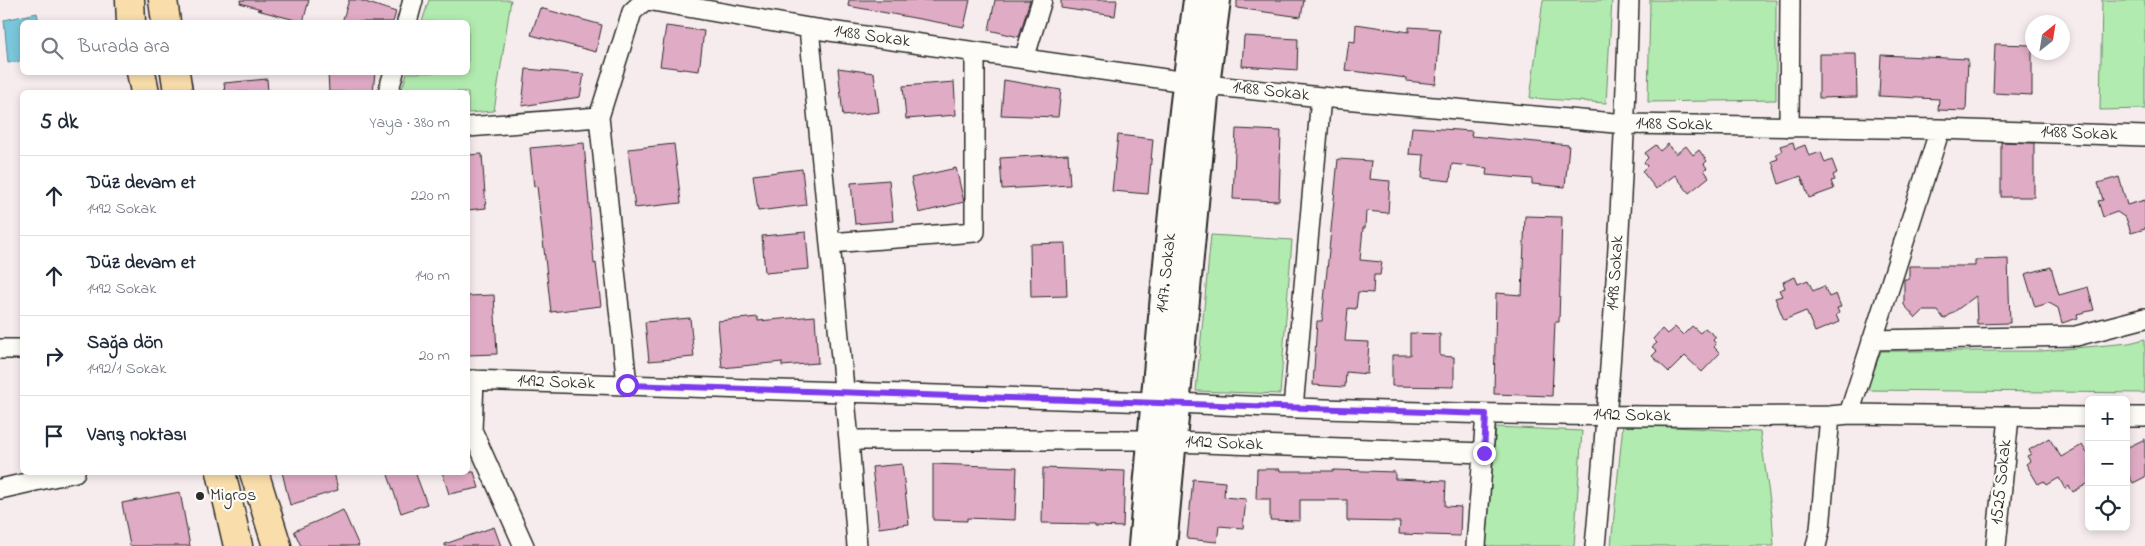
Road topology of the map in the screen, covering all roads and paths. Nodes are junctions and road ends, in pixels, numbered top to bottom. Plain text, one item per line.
1 (130, 0) edge
2 (164, 0) edge
3 (412, 0) edge
4 (646, 0) edge
5 (1042, 0) edge
6 (1197, 0) edge
7 (1217, 0) edge
8 (1629, 0) edge
9 (1790, 0) edge
10 (131, 20) edge
11 (166, 20) edge
12 (407, 20) edge
13 (809, 28) junction
14 (975, 52) junction
15 (1024, 59) junction
16 (142, 75) edge
17 (175, 75) edge
18 (393, 75) edge
19 (1196, 83) junction
20 (145, 90) edge
21 (178, 90) edge
22 (389, 90) edge
23 (1321, 97) junction
24 (599, 117) junction
25 (1626, 124) junction
26 (470, 126) edge
27 (1789, 128) junction
28 (1940, 130) junction
29 (2145, 136) edge
30 (830, 244) junction
31 (2145, 318) edge
32 (1872, 340) junction
33 (0, 349) edge
34 (20, 349) edge
35 (471, 380) edge
36 (627, 385) junction
37 (844, 393) junction
38 (1165, 402) junction
39 (1292, 408) junction
40 (1486, 414) junction
41 (1849, 414) junction
42 (1608, 416) junction
43 (1830, 416) junction
44 (2009, 417) junction
45 (2085, 417) edge
46 (2130, 417) edge
47 (2145, 417) edge
48 (470, 431) edge
49 (849, 440) junction
50 (1162, 441) junction
51 (1484, 453) junction
52 (63, 475) edge
53 (222, 475) edge
54 (255, 475) edge
55 (0, 489) edge
56 (238, 546) edge
57 (277, 546) edge
58 (524, 546) edge
59 (857, 546) edge
60 (1142, 546) edge
61 (1163, 546) edge
62 (1476, 546) edge
63 (1595, 546) edge
64 (1816, 546) edge
65 (1996, 546) edge

1 - 10 main road
2 - 11 main road
3 - 12 street
4 - 13 street, 1488 Sokak
4 - 24 street
5 - 15 street
6 - 19 street, 1497. Sokak
7 - 19 street, 1497. Sokak
8 - 25 street, 1498 Sokak
9 - 27 street
13 - 14 street, 1488 Sokak
13 - 30 street
14 - 15 street, 1488 Sokak
14 - 30 street
15 - 19 street, 1488 Sokak
16 - 20 main road
17 - 21 main road
18 - 22 street
19 - 23 street, 1488 Sokak
19 - 38 street, 1497. Sokak
23 - 25 street, 1488 Sokak
23 - 39 street
24 - 26 street
24 - 36 street
25 - 27 street, 1488 Sokak
25 - 42 street, 1498 Sokak
27 - 28 street, 1488 Sokak
28 - 29 street, 1488 Sokak
28 - 32 street
30 - 37 street
31 - 32 street
32 - 41 street
33 - 34 street
35 - 36 street, 1492 Sokak
35 - 48 street
36 - 37 street, 1492 Sokak
37 - 38 street, 1492 Sokak
37 - 49 street
38 - 39 street, 1492 Sokak
38 - 50 street, 1497. Sokak
39 - 40 street, 1492 Sokak
40 - 42 street, 1492 Sokak
40 - 51 street
41 - 43 street, 1492 Sokak
41 - 44 street, 1492 Sokak
42 - 43 street, 1492 Sokak
42 - 63 street, 1498 Sokak
43 - 64 street
44 - 45 street, 1492 Sokak
44 - 65 street, 1525 Sokak
46 - 47 street
48 - 58 street
49 - 50 street, 1492 Sokak
49 - 59 street
50 - 51 street, 1492 Sokak
50 - 60 street, 1497. Sokak
50 - 61 street, 1497. Sokak
51 - 62 street
52 - 55 street
53 - 56 main road
54 - 57 main road

